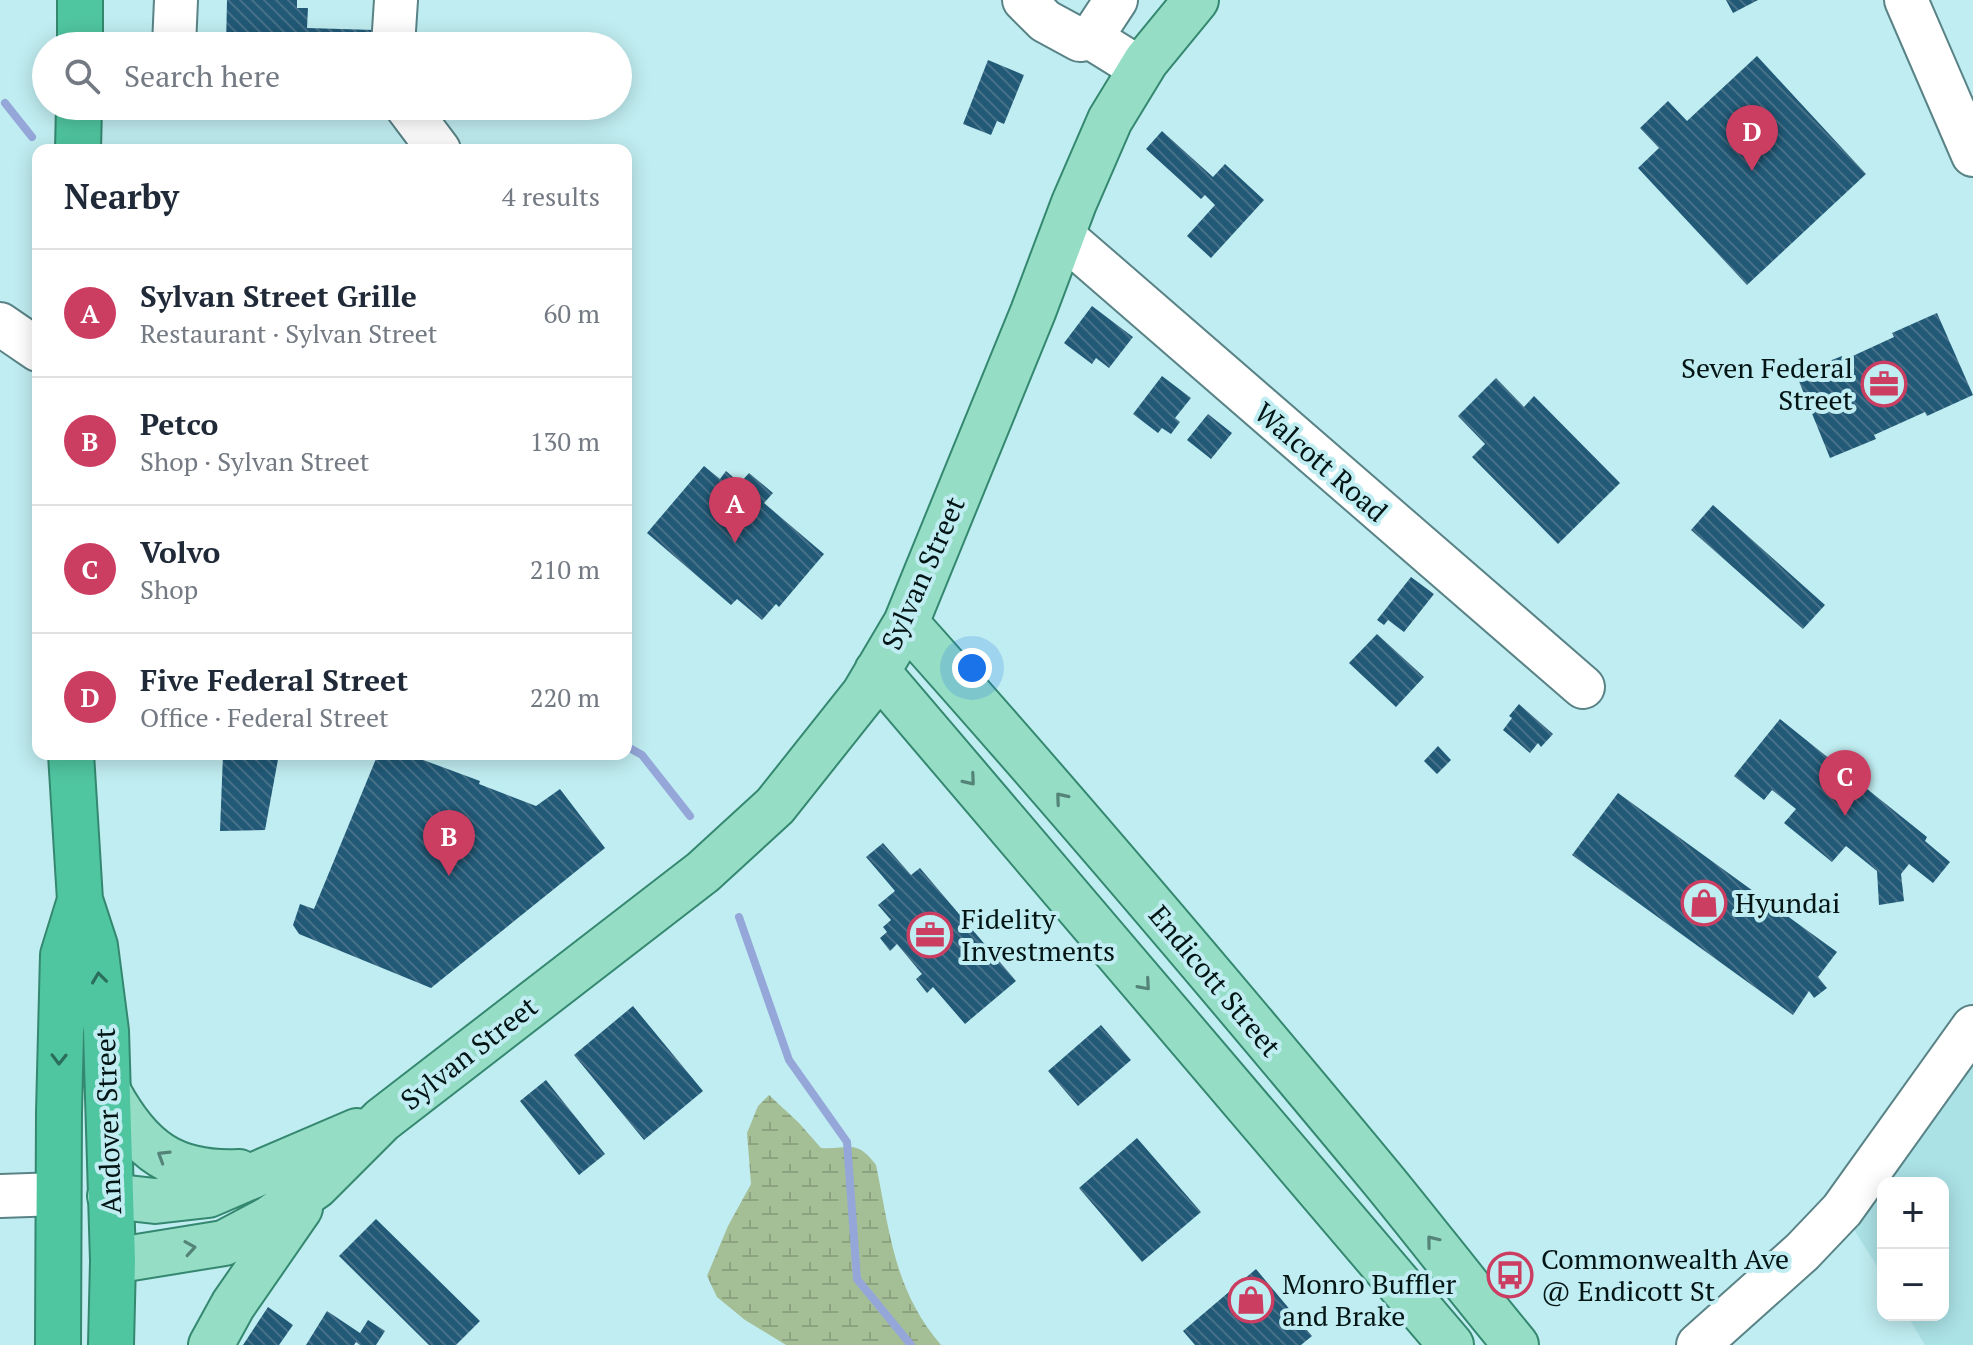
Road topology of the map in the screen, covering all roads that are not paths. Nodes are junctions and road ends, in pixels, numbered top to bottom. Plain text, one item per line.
1 (80, 0) edge
2 (176, 0) edge
3 (396, 0) edge
4 (1024, 0) edge
5 (1116, 0) edge
6 (1195, 0) edge
7 (1906, 0) edge
8 (80, 32) edge
9 (175, 32) edge
10 (394, 32) edge
11 (1091, 38) junction
12 (1141, 69) junction
13 (79, 120) edge
14 (416, 120) edge
15 (78, 144) edge
16 (434, 144) edge
17 (1973, 155) edge
18 (1062, 235) junction
19 (0, 324) edge
20 (32, 346) edge
21 (906, 623) junction
22 (877, 671) junction
23 (1583, 687) dead end
24 (919, 721) junction
25 (827, 740) junction
26 (71, 760) edge
27 (1111, 858) junction
28 (1068, 894) junction
29 (80, 900) junction
30 (1973, 1027) edge
31 (109, 1093) junction
32 (382, 1120) junction
33 (265, 1171) junction
34 (316, 1186) junction
35 (59, 1194) junction
36 (0, 1196) edge
37 (110, 1196) junction
38 (113, 1261) junction
39 (59, 1265) junction
40 (58, 1345) edge
41 (111, 1345) edge
42 (211, 1345) edge
43 (1451, 1345) edge
44 (1516, 1345) edge
45 (1698, 1345) edge

1 - 8 highway
2 - 9 street
3 - 10 street
4 - 11 street
5 - 11 street
6 - 12 main road, Sylvan Street
7 - 17 street
11 - 12 street
12 - 18 main road, Sylvan Street
13 - 15 highway
14 - 16 street
18 - 21 main road, Sylvan Street
18 - 23 street, Walcott Road
19 - 20 street
21 - 22 main road, Sylvan Street
27 -> 21 main road, Endicott Street
22 - 24 main road, Endicott Street
22 - 25 main road, Sylvan Street
24 - 25 main road
24 -> 28 main road, Endicott Street
25 - 32 main road, Sylvan Street
26 - 29 highway, Andover Street
27 - 28 main road
44 -> 27 main road, Endicott Street
28 -> 43 main road, Endicott Street
31 -> 29 highway, Andover Street
29 -> 35 highway, Andover Street
30 - 45 street
33 -> 31 main road
31 - 37 highway, Andover Street
32 - 33 main road, Sylvan Street
32 - 34 main road, Sylvan Street
33 - 37 main road, Sylvan Street
38 -> 34 main road, Sylvan Street
34 - 42 main road
35 - 36 street
35 - 37 highway
35 - 39 highway, Andover Street
37 - 38 highway, Andover Street
38 - 39 highway
38 - 41 highway, Andover Street
39 - 40 highway, Andover Street

